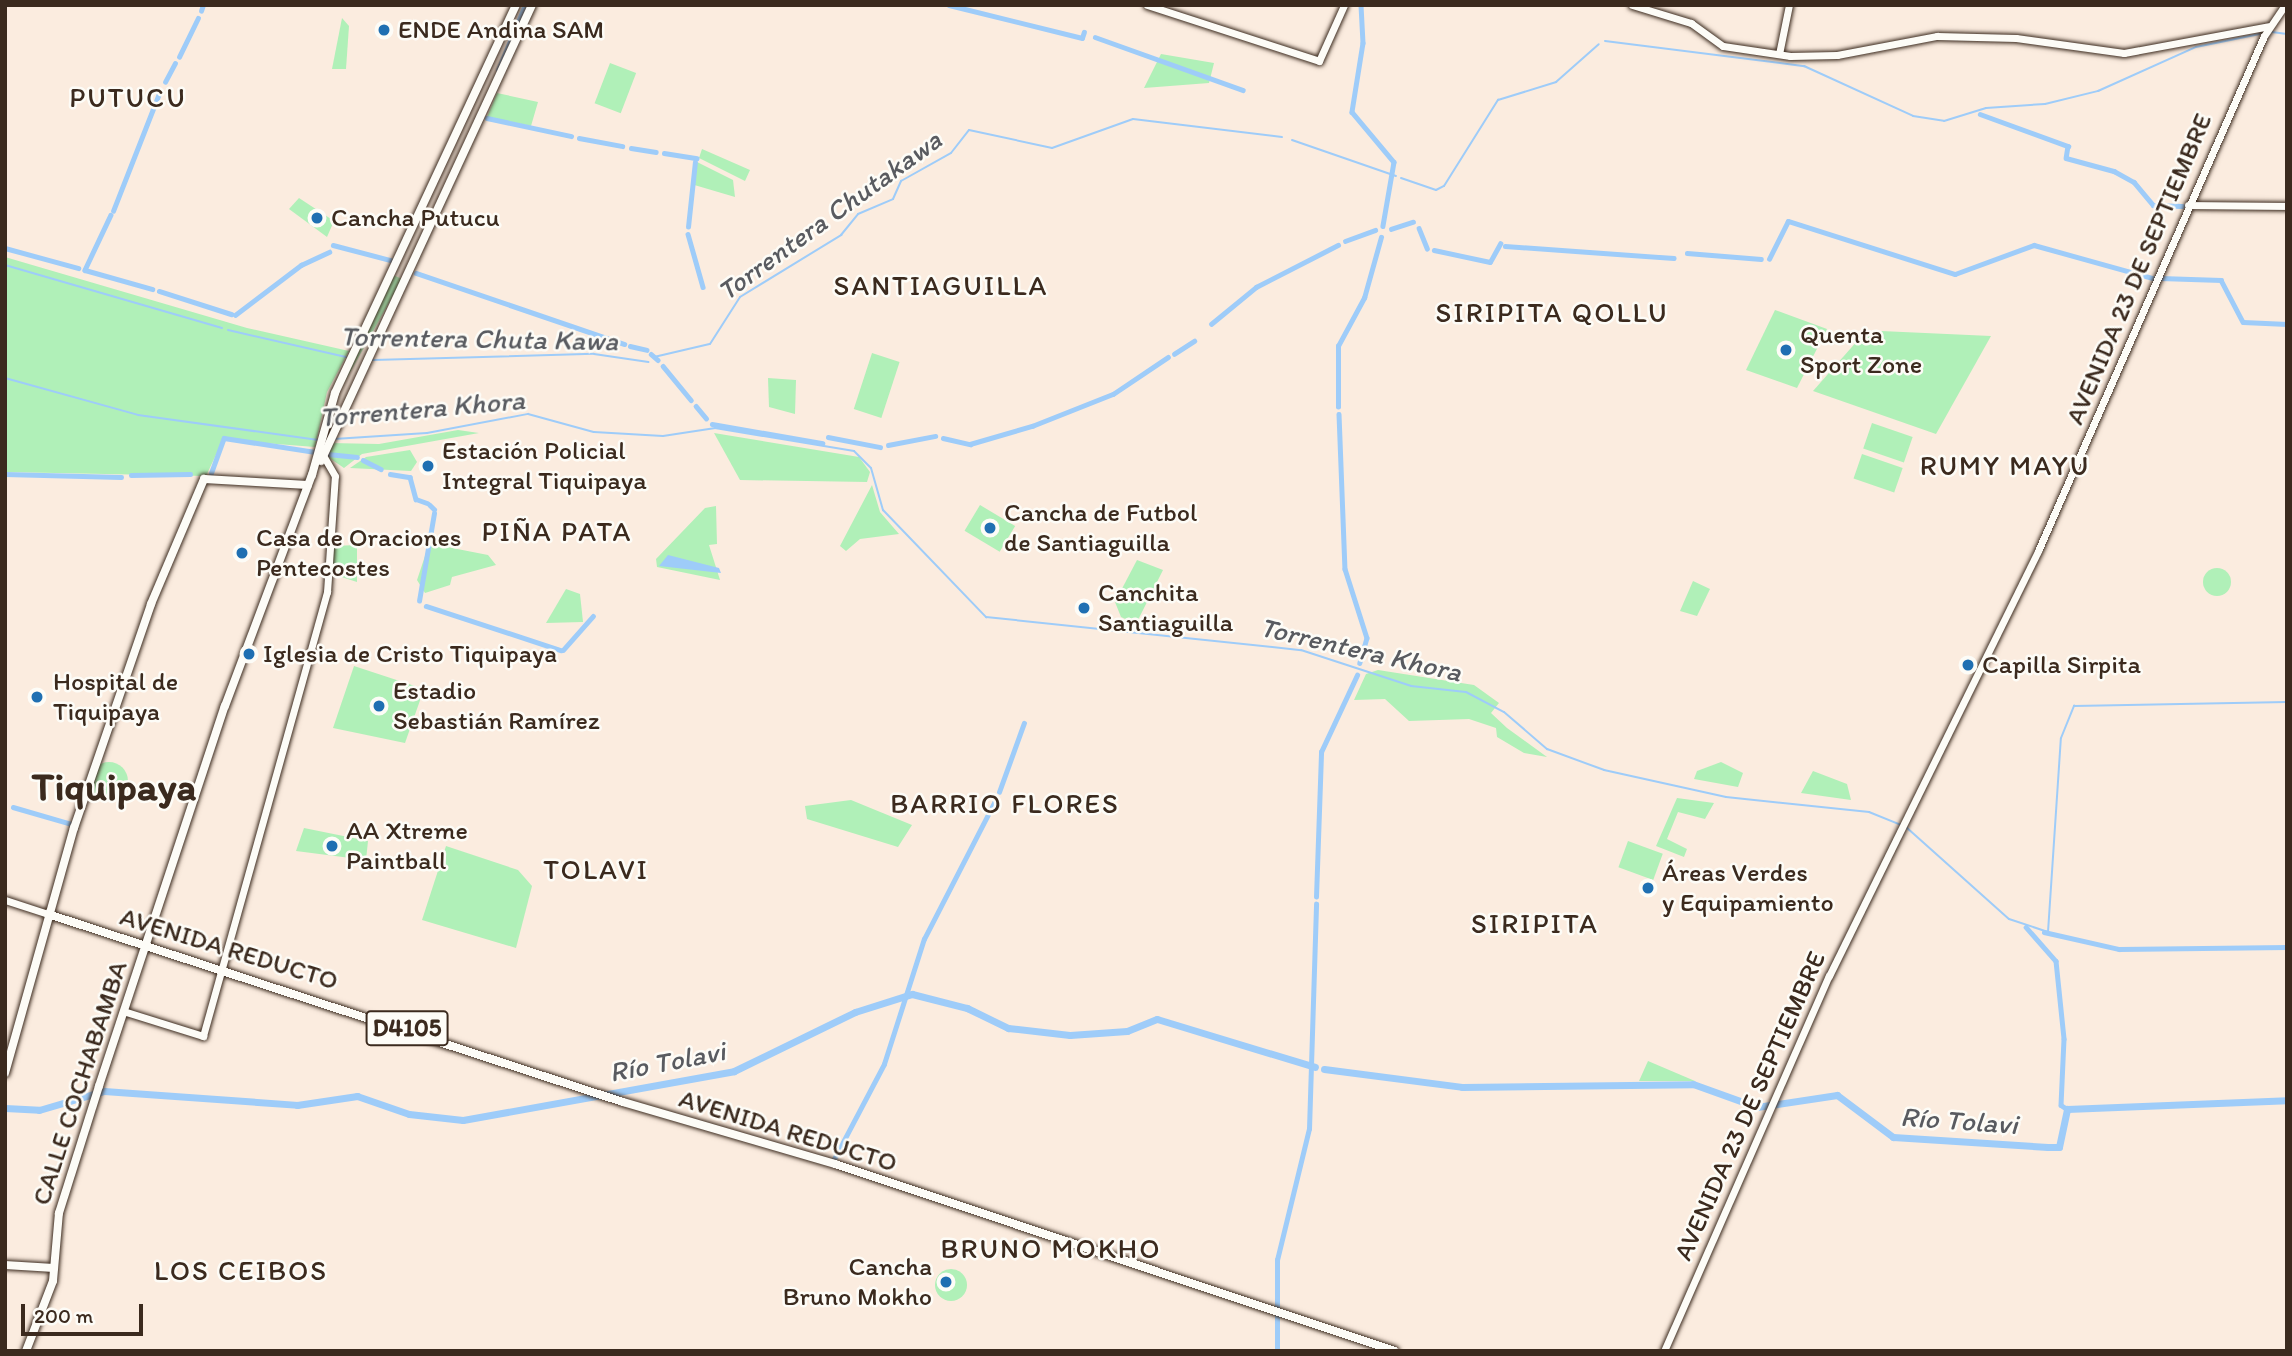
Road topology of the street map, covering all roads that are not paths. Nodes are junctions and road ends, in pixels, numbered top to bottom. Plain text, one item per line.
1 (516, 5) edge
2 (532, 5) edge
3 (1147, 5) edge
4 (1344, 5) edge
5 (1632, 5) edge
6 (1788, 5) edge
7 (2285, 5) edge
8 (2267, 31) junction
9 (1779, 54) junction
10 (2188, 205) junction
11 (2287, 206) edge
12 (334, 393) junction
13 (346, 398) junction
14 (329, 431) junction
15 (323, 447) junction
16 (308, 485) junction
17 (5, 900) edge
18 (48, 914) junction
19 (147, 946) junction
20 (224, 968) junction
21 (126, 1012) junction
22 (5, 1073) edge
23 (5, 1265) edge
24 (54, 1268) junction
25 (26, 1351) edge
26 (1395, 1351) edge
27 (1664, 1351) edge

1 - 12 main road
2 - 13 main road
3 - 4 main road
5 - 9 main road
6 - 9 main road
7 - 8 main road, AVENIDA 23 DE SEPTIEMBRE
8 - 9 main road
8 - 10 main road, AVENIDA 23 DE SEPTIEMBRE
10 - 11 main road
10 - 27 main road, AVENIDA 23 DE SEPTIEMBRE
12 - 13 main road
12 - 14 main road
13 - 14 main road
14 - 15 main road, CALLE COCHABAMBA
15 - 16 main road, CALLE COCHABAMBA
15 - 20 main road
16 - 18 main road
16 - 19 main road, CALLE COCHABAMBA
17 - 18 main road, AVENIDA REDUCTO / D4105
18 - 19 main road, AVENIDA REDUCTO / D4105
18 - 22 main road
19 - 20 main road, AVENIDA REDUCTO / D4105
19 - 21 main road, CALLE COCHABAMBA
20 - 21 main road
20 - 26 main road, AVENIDA REDUCTO / D4105
21 - 24 main road, CALLE COCHABAMBA
23 - 24 main road
24 - 25 main road, CALLE COCHABAMBA

